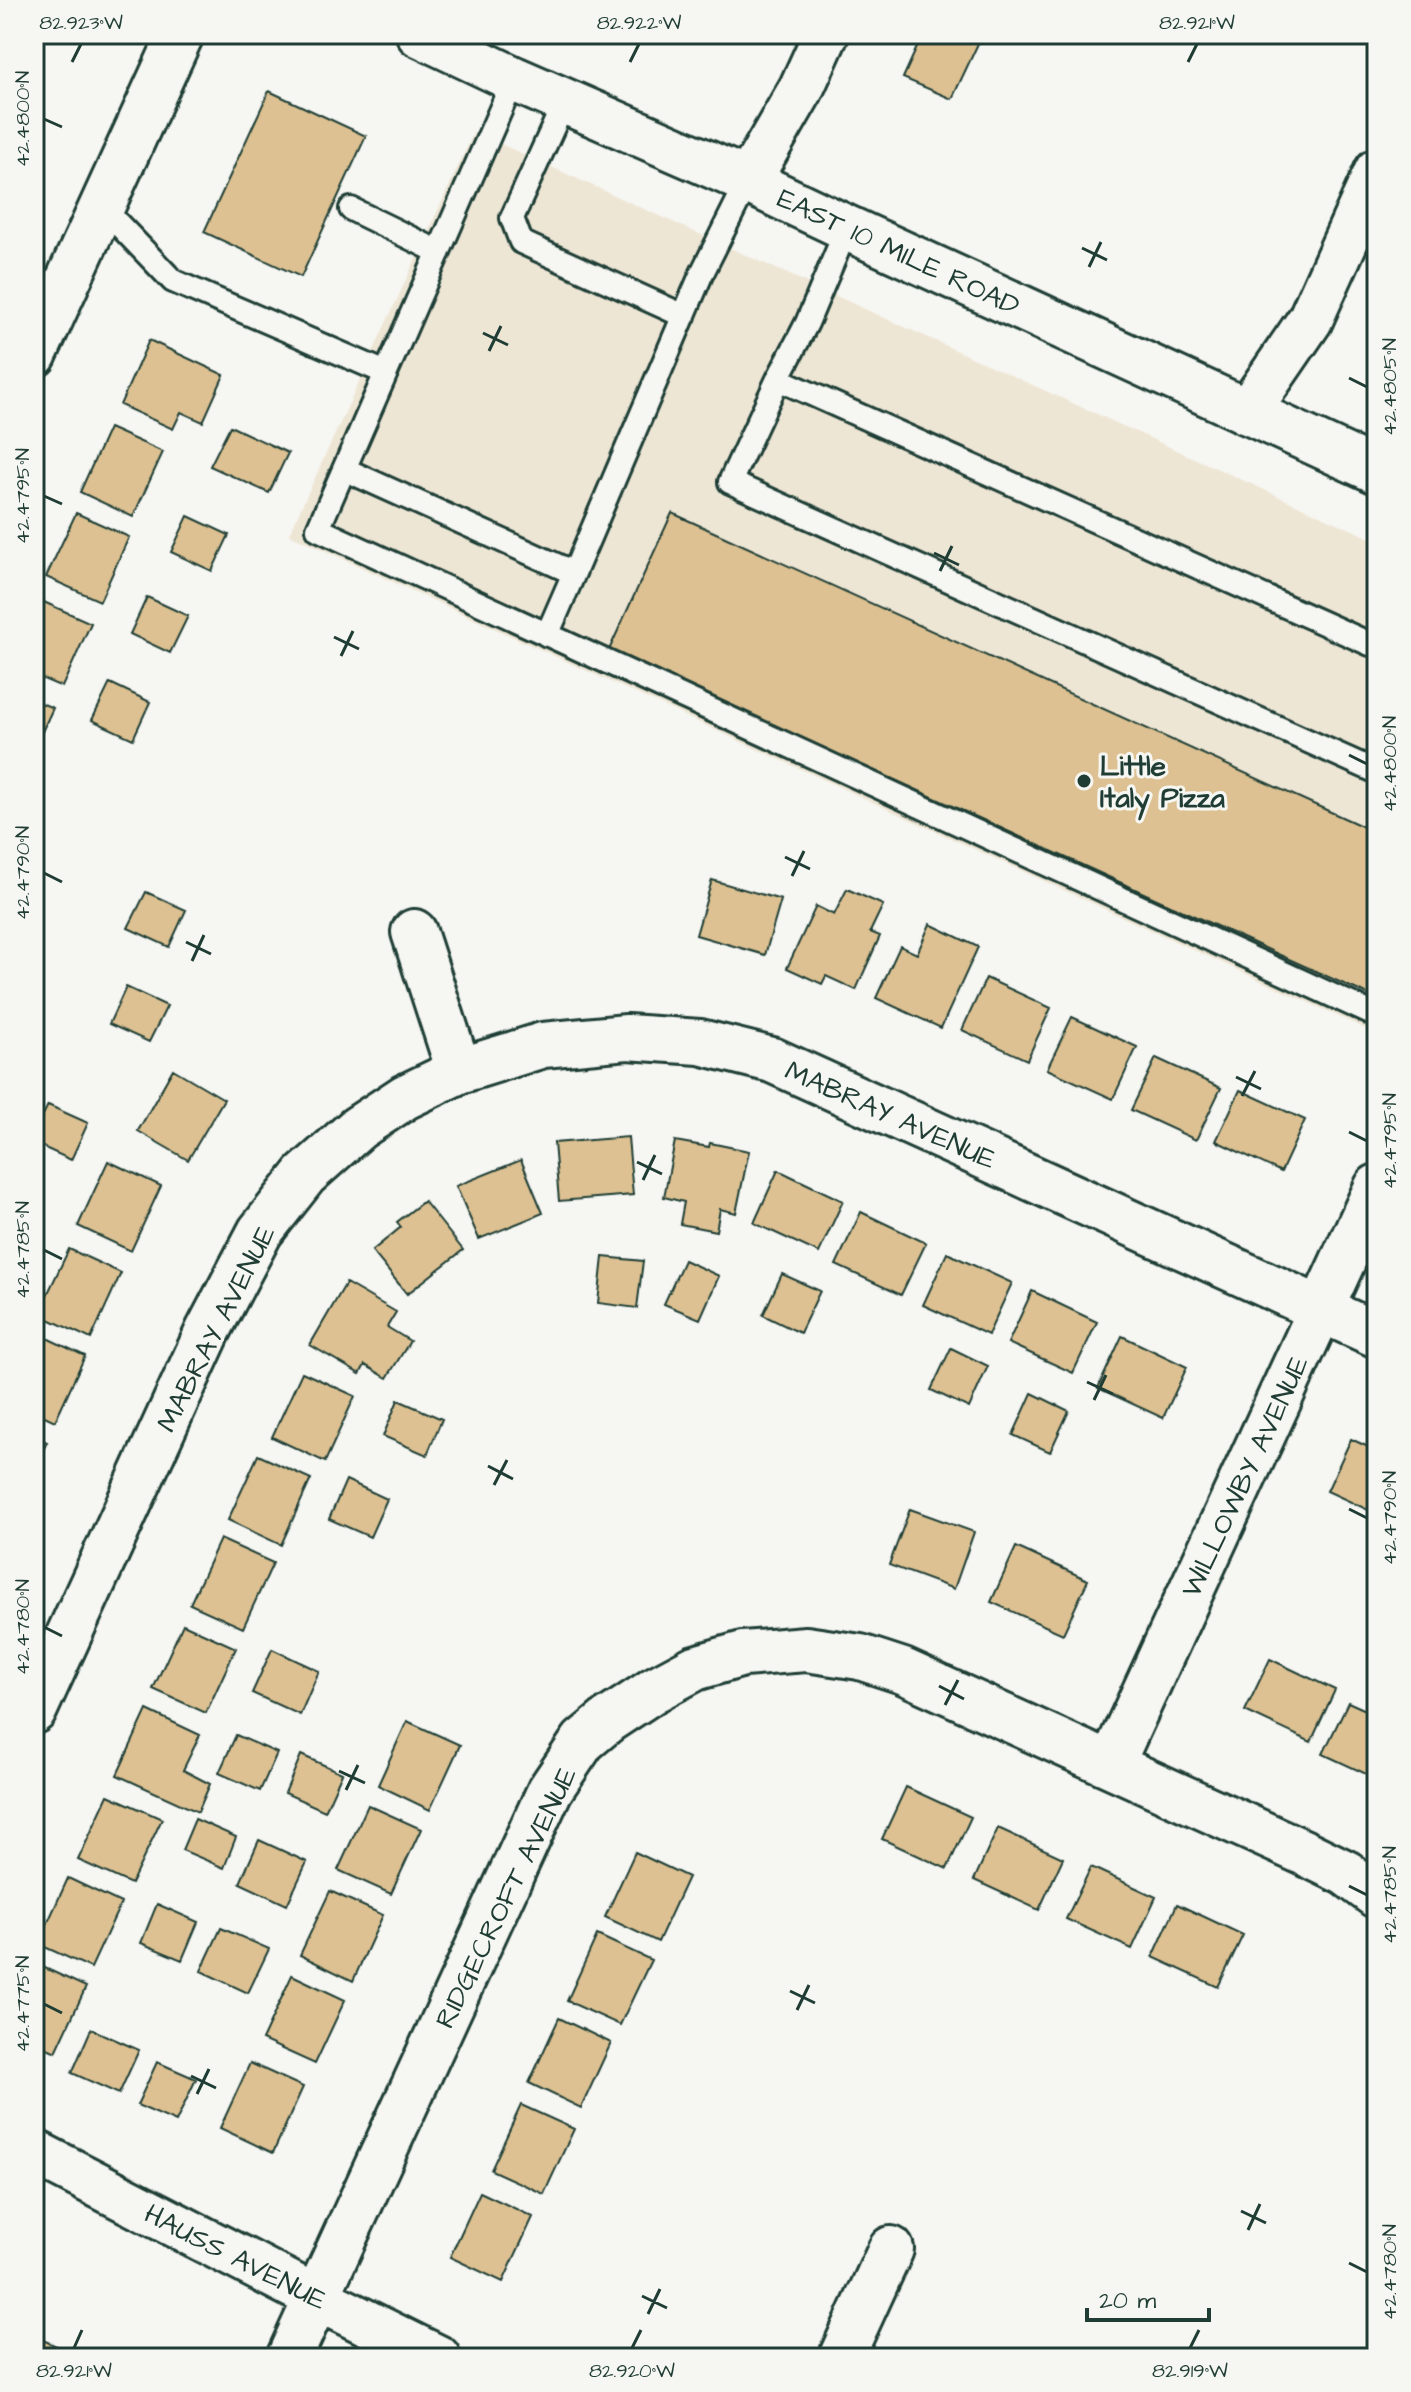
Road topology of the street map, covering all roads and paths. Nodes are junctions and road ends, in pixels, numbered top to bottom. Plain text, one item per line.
1 (181, 34) edge
2 (419, 34) edge
3 (826, 34) edge
4 (514, 79) junction
5 (565, 101) junction
6 (1377, 171) edge
7 (748, 181) junction
8 (102, 207) junction
9 (351, 209) dead end
10 (847, 228) junction
11 (439, 252) junction
12 (684, 316) junction
13 (34, 355) edge
14 (386, 373) junction
15 (778, 379) junction
16 (1247, 412) junction
17 (344, 469) junction
18 (1377, 471) edge
19 (574, 573) junction
20 (547, 635) junction
21 (1375, 640) edge
22 (1377, 772) edge
23 (414, 932) dead end
24 (1377, 1016) edge
25 (459, 1071) junction
26 (1377, 1187) edge
27 (1321, 1310) junction
28 (1377, 1335) edge
29 (34, 1711) edge
30 (1111, 1765) junction
31 (1377, 1896) edge
32 (34, 2152) edge
33 (891, 2249) dead end
34 (317, 2298) junction
35 (289, 2358) edge
36 (438, 2358) edge
37 (841, 2358) edge

1 - 8 street
2 - 4 street, EAST 10 MILE ROAD
3 - 7 street
4 - 5 street, EAST 10 MILE ROAD
4 - 11 lane
5 - 7 street, EAST 10 MILE ROAD
5 - 12 lane
6 - 16 street
7 - 10 street, EAST 10 MILE ROAD
7 - 12 lane
8 - 13 street
8 - 14 lane
9 - 11 lane
10 - 15 lane
10 - 16 street, EAST 10 MILE ROAD
11 - 14 lane
12 - 19 lane
14 - 17 lane
15 - 21 lane
15 - 22 lane
16 - 18 street, EAST 10 MILE ROAD
17 - 19 lane
17 - 20 lane
19 - 20 lane
20 - 24 lane
23 - 25 street
25 - 27 street, MABRAY AVENUE
25 - 29 street, MABRAY AVENUE
26 - 27 street, WILLOWBY AVENUE
27 - 28 street, MABRAY AVENUE
27 - 30 street, WILLOWBY AVENUE
30 - 31 street, RIDGECROFT AVENUE
30 - 34 street, RIDGECROFT AVENUE
32 - 34 street, HAUSS AVENUE
33 - 37 street
34 - 35 street, RIDGECROFT AVENUE
34 - 36 street, HAUSS AVENUE

